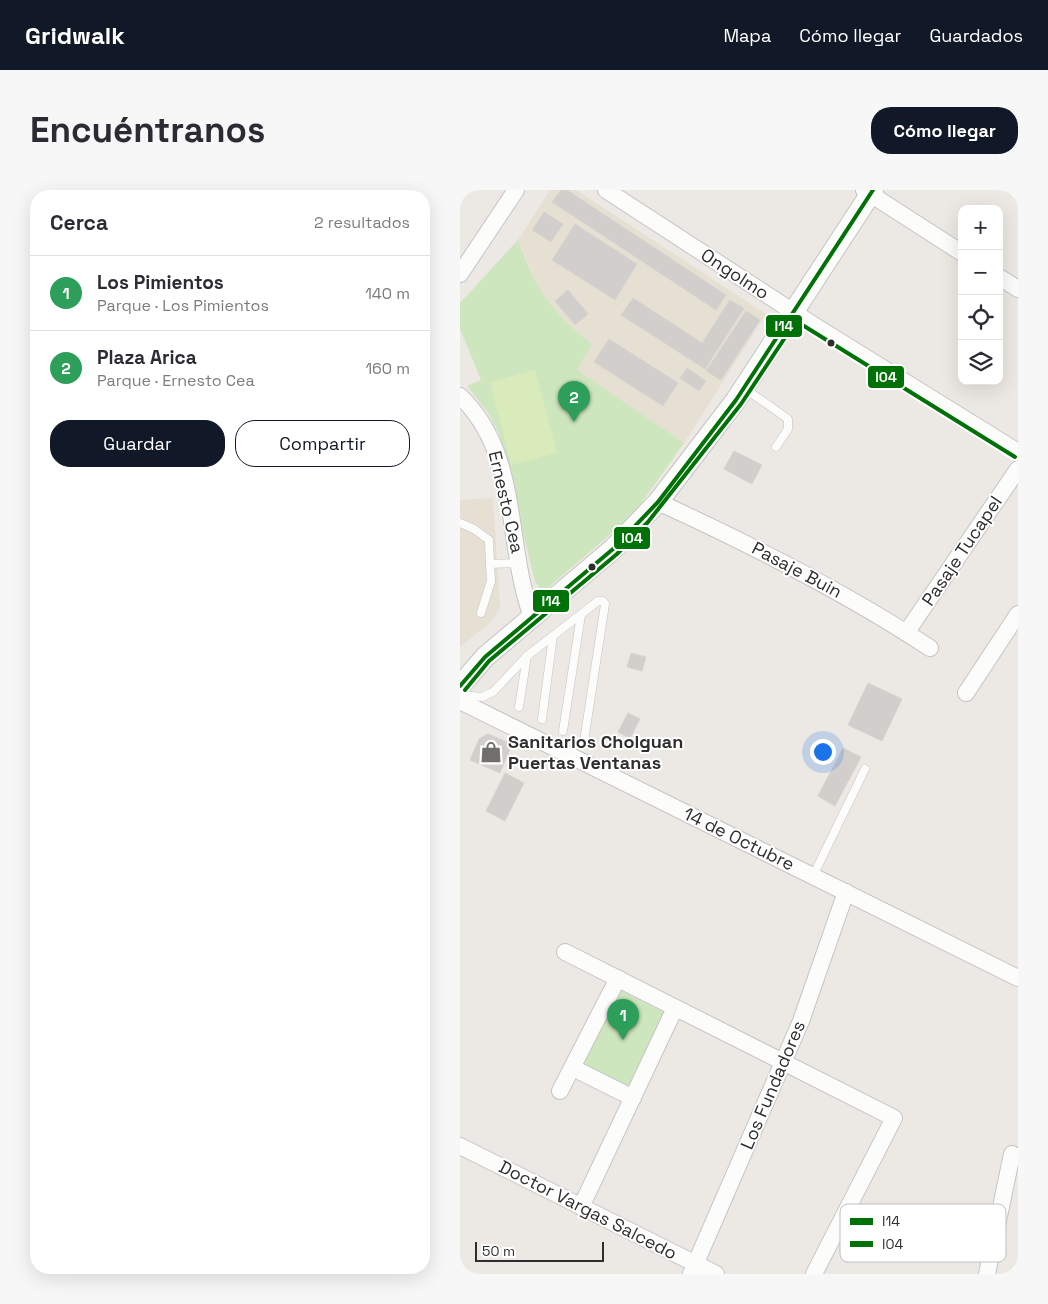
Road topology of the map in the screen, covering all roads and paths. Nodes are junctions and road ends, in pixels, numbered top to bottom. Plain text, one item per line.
1 (516, 190) edge
2 (606, 190) edge
3 (869, 191) edge
4 (958, 250) edge
5 (461, 267) edge
6 (1003, 280) edge
7 (1018, 289) edge
8 (794, 312) junction
9 (744, 388) junction
10 (460, 396) edge
11 (776, 447) dead end
12 (1018, 452) edge
13 (1018, 469) edge
14 (658, 502) junction
15 (460, 523) edge
16 (520, 562) junction
17 (490, 564) junction
18 (481, 613) dead end
19 (1018, 614) edge
20 (581, 615) junction
21 (532, 617) junction
22 (906, 633) junction
23 (553, 636) junction
24 (930, 648) dead end
25 (527, 656) junction
26 (460, 686) edge
27 (966, 694) dead end
28 (460, 695) edge
29 (460, 701) edge
30 (520, 707) dead end
31 (542, 719) dead end
32 (563, 731) dead end
33 (584, 741) dead end
34 (864, 770) dead end
35 (813, 876) junction
36 (846, 892) junction
37 (565, 952) dead end
38 (618, 978) junction
39 (1018, 978) edge
40 (675, 1008) junction
41 (784, 1063) junction
42 (573, 1068) junction
43 (560, 1091) dead end
44 (633, 1098) junction
45 (460, 1146) edge
46 (1012, 1154) dead end
47 (1011, 1190) edge
48 (850, 1204) edge
49 (582, 1207) junction
50 (1006, 1208) edge
51 (840, 1223) edge
52 (692, 1268) edge
53 (716, 1274) edge
54 (814, 1274) edge

1 - 5 street
2 - 8 street, Ongolmo
3 - 4 street
3 - 8 street
6 - 7 street
8 - 9 street
8 - 12 street, Ongolmo
9 - 11 lane
9 - 14 street
10 - 16 street, Ernesto Cea
13 - 22 street, Pasaje Tucapel
14 - 21 street
14 - 22 street, Pasaje Buin
15 - 17 lane
16 - 17 lane
16 - 21 street, Ernesto Cea
17 - 18 lane
19 - 27 street
20 - 23 lane
20 - 32 lane
20 - 33 lane
21 - 26 street
22 - 24 street, Pasaje Buin
23 - 25 lane
23 - 31 lane
25 - 28 lane
25 - 30 lane
29 - 35 street, 14 de Octubre
34 - 35 lane
35 - 36 street, 14 de Octubre
36 - 39 street, 14 de Octubre
36 - 41 street, Los Fundadores
37 - 38 street
38 - 40 street
38 - 42 street
40 - 41 street
40 - 44 street
41 - 48 street
41 - 52 street, Los Fundadores
42 - 43 street
42 - 44 street
44 - 49 street
45 - 49 street, Doctor Vargas Salcedo
46 - 47 street
47 - 50 street
49 - 52 street, Doctor Vargas Salcedo
51 - 54 street
52 - 53 street, Doctor Vargas Salcedo

